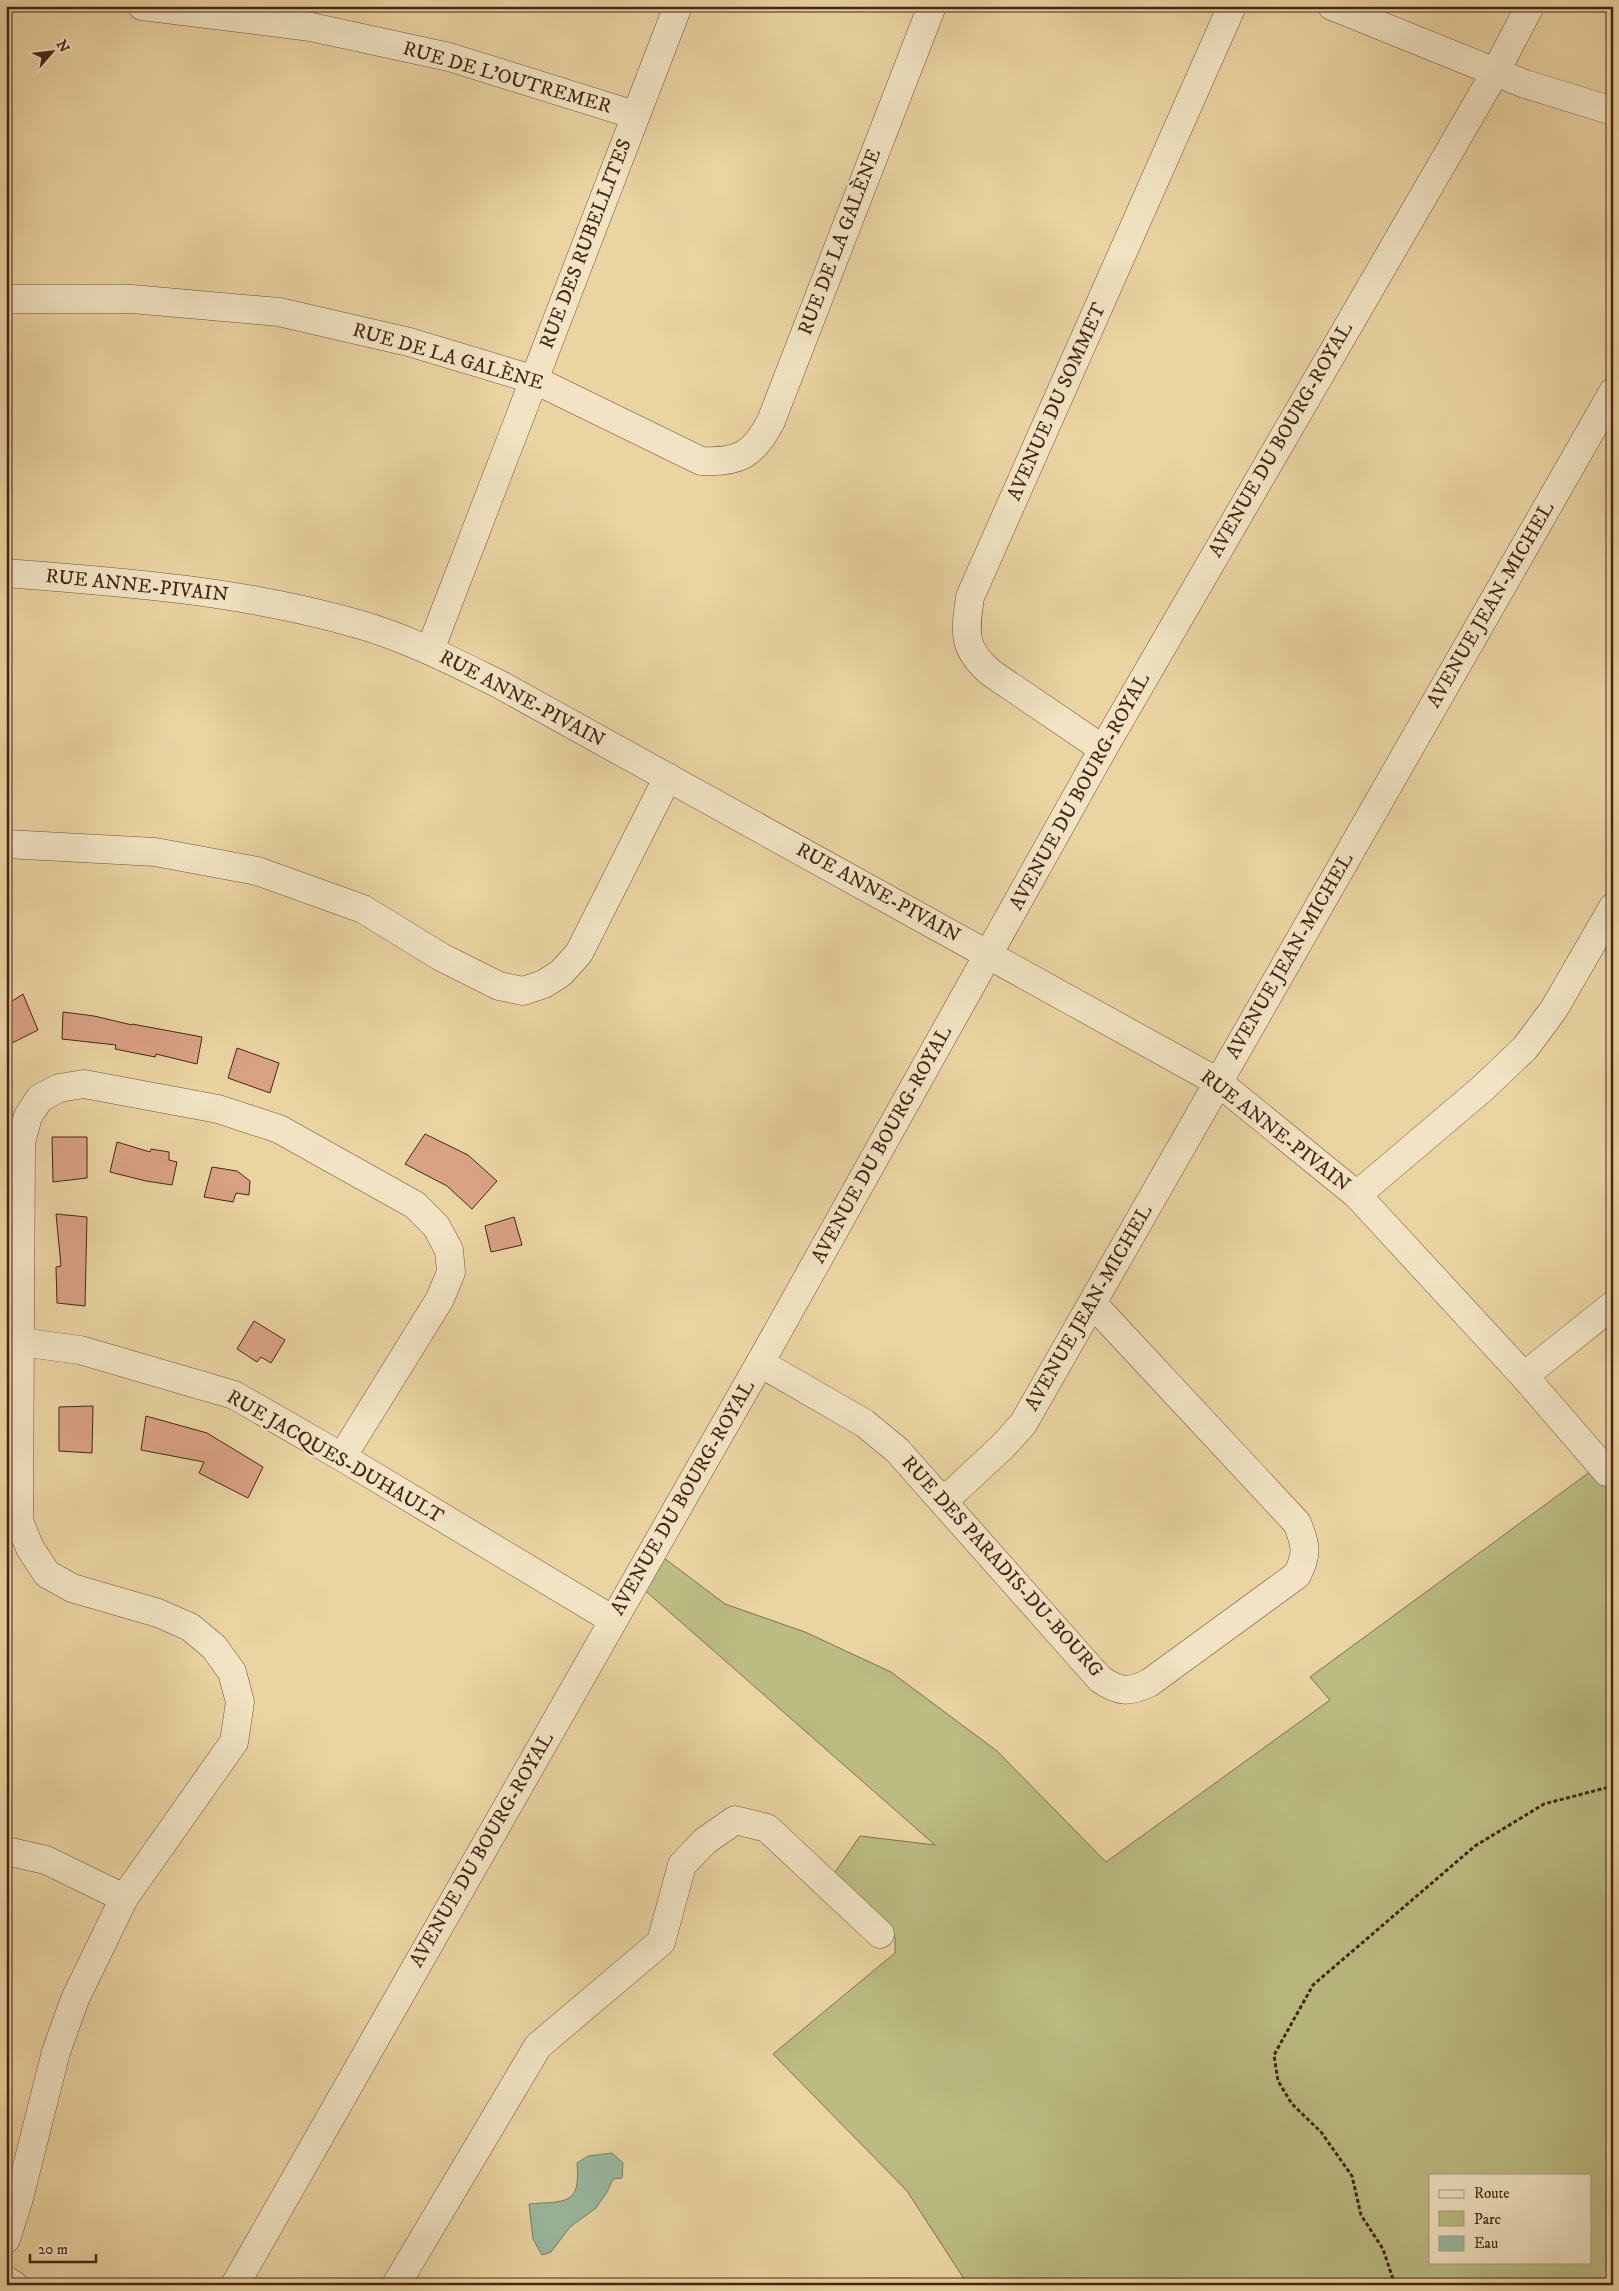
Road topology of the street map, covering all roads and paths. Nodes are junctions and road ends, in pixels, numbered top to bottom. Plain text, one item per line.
1 (142, 6) edge
2 (678, 6) edge
3 (932, 6) edge
4 (1232, 6) edge
5 (1332, 6) edge
6 (1530, 6) edge
7 (1496, 71) junction
8 (1613, 111) edge
9 (635, 115) junction
10 (6, 299) edge
11 (535, 380) junction
12 (1613, 392) edge
13 (6, 574) edge
14 (430, 650) junction
15 (1103, 748) junction
16 (668, 777) junction
17 (6, 844) edge
18 (1613, 907) edge
19 (989, 954) junction
20 (1218, 1082) junction
21 (1357, 1195) junction
22 (1093, 1304) junction
23 (1613, 1305) edge
24 (13, 1342) edge
25 (760, 1363) junction
26 (1524, 1376) junction
27 (342, 1458) junction
28 (1607, 1472) dead end
29 (943, 1502) junction
30 (613, 1620) junction
31 (1613, 1786) edge
32 (6, 1851) edge
33 (124, 1898) junction
34 (880, 1934) dead end
35 (6, 2239) edge
36 (6, 2280) edge
37 (14, 2285) edge
38 (235, 2285) edge
39 (396, 2285) edge
40 (1395, 2285) edge

1 - 9 street, RUE DE L'OUTREMER
2 - 9 street, RUE DES RUBELLITES
3 - 11 street, RUE DE LA GALÈNE
4 - 15 street, AVENUE DU SOMMET
5 - 7 street
6 - 7 street, AVENUE DU BOURG-ROYAL
7 - 8 street
7 - 15 street, AVENUE DU BOURG-ROYAL
9 - 11 street, RUE DES RUBELLITES
10 - 11 street, RUE DE LA GALÈNE
11 - 14 street, RUE DES RUBELLITES
12 - 20 street, AVENUE JEAN-MICHEL
13 - 14 street, RUE ANNE-PIVAIN
14 - 16 street, RUE ANNE-PIVAIN
15 - 19 street, AVENUE DU BOURG-ROYAL
16 - 17 street
16 - 19 street, RUE ANNE-PIVAIN
18 - 21 street
19 - 20 street, RUE ANNE-PIVAIN
19 - 25 street, AVENUE DU BOURG-ROYAL
20 - 21 street, RUE ANNE-PIVAIN
20 - 22 street, AVENUE JEAN-MICHEL
21 - 26 street, RUE ANNE-PIVAIN
22 - 29 street, AVENUE JEAN-MICHEL
22 - 29 street, RUE DES PARADIS-DU-BOURG
23 - 26 street
24 - 27 street, RUE JACQUES-DUHAULT
24 - 27 street
24 - 33 street
25 - 29 street, RUE DES PARADIS-DU-BOURG
25 - 30 street, AVENUE DU BOURG-ROYAL
26 - 28 street, RUE ANNE-PIVAIN
27 - 30 street, RUE JACQUES-DUHAULT
30 - 38 street, AVENUE DU BOURG-ROYAL
31 - 40 path
32 - 33 street
33 - 35 street
34 - 39 street
36 - 37 street

